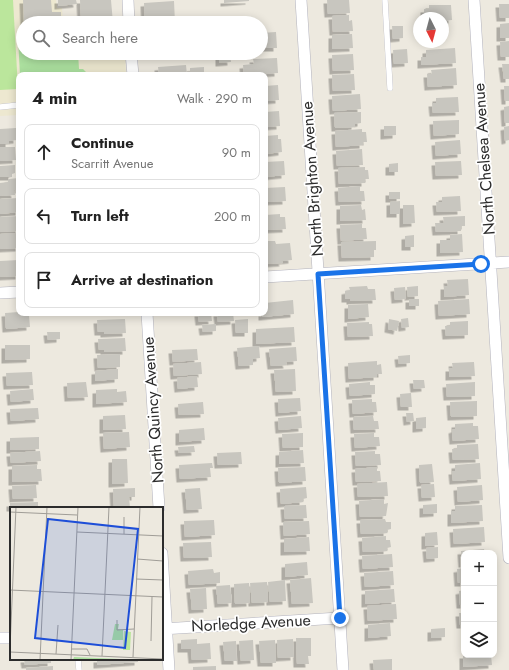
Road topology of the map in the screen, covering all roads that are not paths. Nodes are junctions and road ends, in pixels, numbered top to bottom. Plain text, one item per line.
1 (128, 0) edge
2 (301, 0) edge
3 (385, 0) edge
4 (474, 0) edge
5 (129, 16) edge
6 (131, 60) edge
7 (132, 72) edge
8 (390, 88) dead end
9 (16, 105) edge
10 (0, 107) edge
11 (509, 262) edge
12 (491, 264) junction
13 (318, 274) junction
14 (268, 277) edge
15 (16, 292) edge
16 (0, 293) edge
17 (147, 316) edge
18 (159, 507) edge
19 (509, 558) edge
20 (163, 590) edge
21 (340, 618) junction
22 (164, 628) edge
23 (78, 660) edge
24 (79, 670) edge
25 (169, 670) edge
26 (343, 670) edge

1 - 5 street
2 - 13 street, North Brighton Avenue
3 - 8 lane
4 - 12 street, North Chelsea Avenue
6 - 7 street
9 - 10 lane
11 - 12 street
12 - 13 street
12 - 19 street, North Chelsea Avenue
13 - 14 street
13 - 21 street, North Brighton Avenue
15 - 16 street
17 - 18 street, North Quincy Avenue
20 - 22 street
21 - 22 street, Norledge Avenue
21 - 26 street, North Brighton Avenue
22 - 25 street
23 - 24 lane

